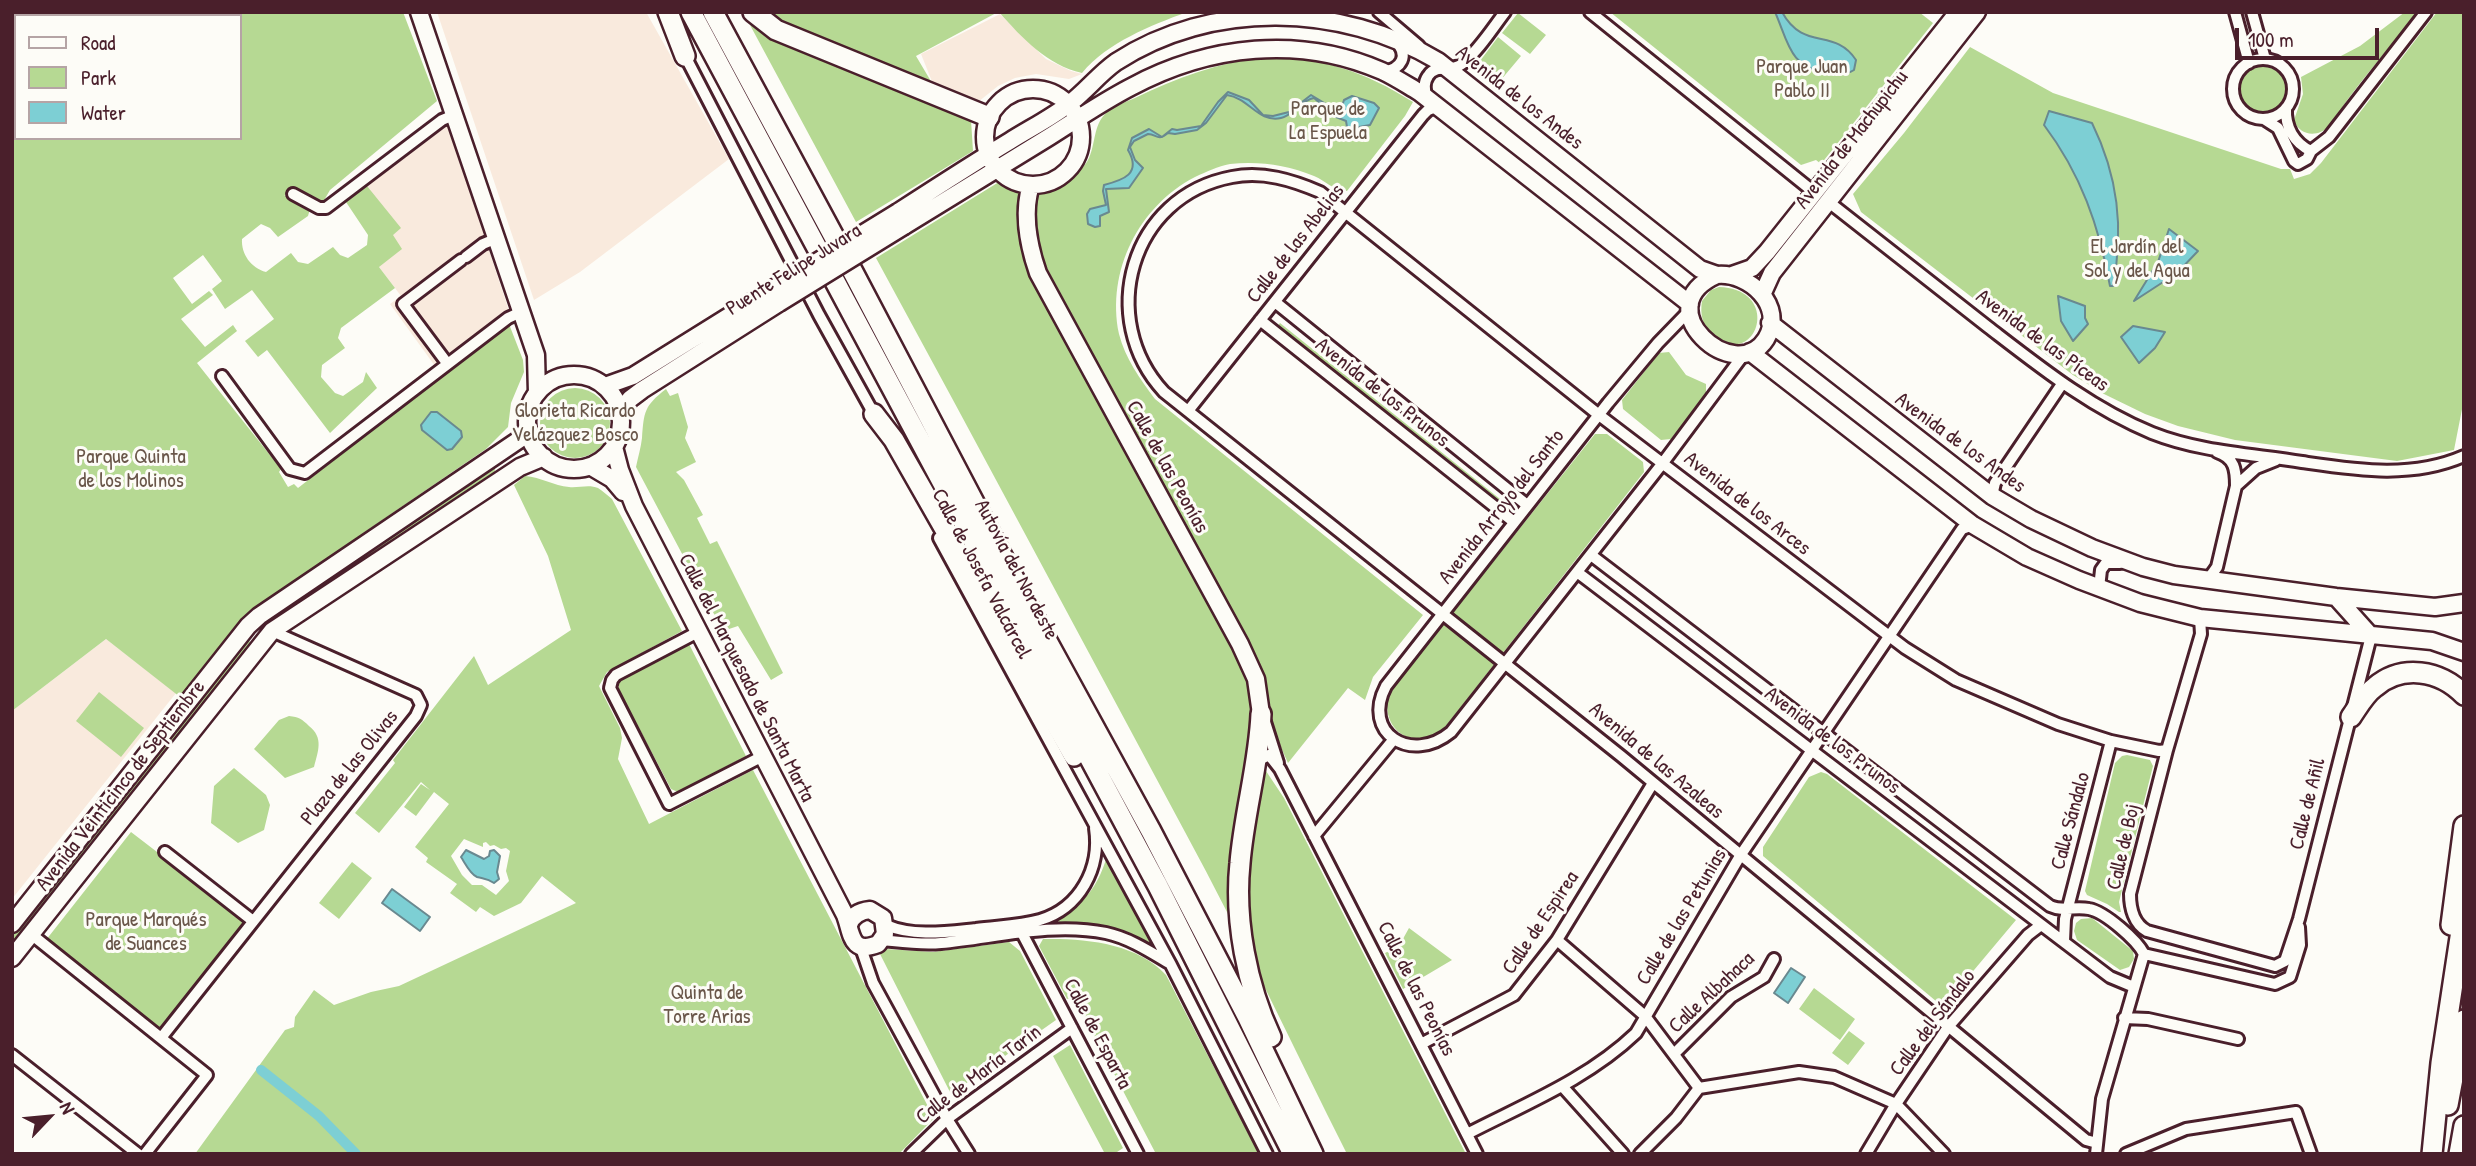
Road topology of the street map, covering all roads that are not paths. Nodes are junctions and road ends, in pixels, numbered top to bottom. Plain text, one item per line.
1 (419, 12) edge
2 (661, 12) edge
3 (668, 12) edge
4 (691, 12) edge
5 (713, 12) edge
6 (753, 12) edge
7 (1379, 12) edge
8 (1505, 12) edge
9 (1590, 12) edge
10 (1958, 12) edge
11 (1977, 12) edge
12 (2235, 12) edge
13 (2252, 12) edge
14 (2426, 12) edge
15 (1391, 37) junction
16 (1429, 55) junction
17 (685, 56) junction
18 (2265, 59) junction
19 (2249, 63) junction
20 (1451, 69) junction
21 (1384, 72) junction
22 (1433, 102) junction
23 (1069, 104) junction
24 (2286, 108) junction
25 (454, 115) junction
26 (989, 117) junction
27 (1078, 119) junction
28 (2264, 119) junction
29 (2311, 151) junction
30 (992, 162) junction
31 (1031, 186) junction
32 (1815, 193) junction
33 (293, 194) dead end
34 (1829, 203) junction
35 (1346, 212) junction
36 (495, 239) junction
37 (1725, 275) junction
38 (1762, 295) junction
39 (775, 296) junction
40 (1275, 302) junction
41 (1690, 307) junction
42 (521, 312) junction
43 (1260, 320) junction
44 (1770, 323) junction
45 (1747, 353) junction
46 (536, 355) junction
47 (447, 363) junction
48 (222, 376) dead end
49 (563, 376) junction
50 (2062, 384) junction
51 (605, 386) junction
52 (537, 393) junction
53 (1188, 411) junction
54 (621, 414) junction
55 (874, 414) junction
56 (1599, 415) junction
57 (529, 433) junction
58 (614, 447) junction
59 (2211, 450) junction
60 (2464, 456) edge
61 (544, 457) junction
62 (2283, 459) junction
63 (1662, 464) junction
64 (590, 466) junction
65 (2235, 486) junction
66 (1992, 496) junction
67 (1527, 505) junction
68 (634, 506) junction
69 (1514, 522) junction
70 (1973, 525) junction
71 (1591, 555) junction
72 (2144, 567) junction
73 (1577, 572) junction
74 (2207, 581) junction
75 (2099, 588) junction
76 (2336, 597) junction
77 (2464, 603) edge
78 (1442, 614) junction
79 (2200, 618) junction
80 (253, 621) junction
81 (698, 632) junction
82 (268, 636) junction
83 (2371, 636) junction
84 (1889, 638) junction
85 (2464, 652) edge
86 (1505, 663) junction
87 (2464, 695) edge
88 (1261, 714) junction
89 (2351, 717) junction
90 (1825, 733) junction
91 (1394, 739) junction
92 (2111, 741) junction
93 (1813, 750) junction
94 (2167, 750) junction
95 (763, 756) junction
96 (1257, 761) junction
97 (1280, 769) junction
98 (1653, 783) junction
99 (1094, 821) junction
100 (2464, 825) edge
101 (1314, 836) junction
102 (165, 852) dead end
103 (1740, 856) junction
104 (821, 869) junction
105 (1158, 886) junction
106 (2067, 910) junction
107 (864, 911) junction
108 (2464, 911) edge
109 (2299, 919) junction
110 (253, 921) junction
111 (12, 924) edge
112 (849, 925) junction
113 (2041, 925) junction
114 (1022, 933) junction
115 (31, 934) junction
116 (875, 939) junction
117 (1557, 940) junction
118 (2063, 942) junction
119 (2144, 954) junction
120 (12, 958) edge
121 (1774, 959) dead end
122 (1171, 965) junction
123 (2266, 965) junction
124 (2257, 981) junction
125 (2134, 987) junction
126 (1644, 1016) junction
127 (2124, 1018) junction
128 (2464, 1020) edge
129 (1948, 1027) junction
130 (1072, 1028) junction
131 (161, 1038) junction
132 (2238, 1039) dead end
133 (1422, 1044) junction
134 (12, 1055) edge
135 (1674, 1055) junction
136 (2441, 1063) junction
137 (1562, 1086) junction
138 (1699, 1088) junction
139 (1896, 1104) junction
140 (947, 1119) junction
141 (2464, 1126) edge
142 (1467, 1134) junction
143 (2096, 1148) edge
144 (1133, 1151) edge
145 (138, 1154) edge
146 (145, 1154) edge
147 (911, 1154) edge
148 (969, 1154) edge
149 (1267, 1154) edge
150 (1293, 1154) edge
151 (1313, 1154) edge
152 (1320, 1154) edge
153 (1477, 1154) edge
154 (1623, 1154) edge
155 (1640, 1154) edge
156 (1866, 1154) edge
157 (1944, 1154) edge
158 (2126, 1154) edge
159 (2311, 1154) edge
160 (2432, 1154) edge
161 (2440, 1154) edge
162 (2459, 1154) edge

1 - 25 main road
2 - 17 street, Calle de Josefa Valcárcel
3 - 17 highway
4 - 105 highway, Autovía del Nordeste
5 - 151 highway, Autovía del Nordeste
6 - 26 highway
7 - 16 street
8 - 20 street
9 - 32 street
10 - 32 main road, Avenida de Machupichu
11 - 34 main road, Avenida de Machupichu
12 - 19 street
13 - 18 street
14 - 29 street
15 - 16 main road, Avenida de los Andes
15 - 21 street
15 - 23 main road, Avenida de los Andes
16 - 20 main road, Avenida de los Andes
17 - 55 street, Calle de Josefa Valcárcel
18 - 19 street
18 - 24 street
19 - 28 street
20 - 22 street
20 - 37 main road, Avenida de los Andes
21 - 22 main road
21 - 27 main road
22 - 35 street, Calle de las Abelias
22 - 41 main road
23 - 26 main road
23 - 27 main road
23 - 30 main road, Avenida de los Andes
24 - 28 street
24 - 29 street
25 - 33 street
25 - 36 main road
26 - 30 main road
27 - 30 main road
27 - 31 main road
28 - 29 street
30 - 31 main road
30 - 39 main road, Puente Felipe Juvara, bridge
31 - 88 main road, Calle de las Peonías
32 - 34 main road
32 - 37 main road, Avenida de Machupichu
34 - 38 main road, Avenida de Machupichu
34 - 50 street, Avenida de las Píceas
35 - 40 street, Calle de las Abelias
35 - 53 street, Avenida de los Arces
35 - 56 street, Avenida de los Arces
36 - 42 main road
36 - 47 street
37 - 38 main road
37 - 41 main road
38 - 44 main road
39 - 51 main road, Puente Felipe Juvara
39 - 54 main road, Puente Felipe Juvara
40 - 43 street, Calle de las Abelias
40 - 67 street, Avenida de los Prunos
41 - 45 main road
41 - 56 street, Avenida Arroyo del Santo
42 - 46 main road
42 - 47 street
43 - 53 street, Calle de las Abelias
43 - 69 street, Avenida de los Prunos
44 - 45 main road
44 - 66 main road, Avenida de los Andes
45 - 63 street
45 - 70 main road
46 - 49 main road
46 - 52 main road
47 - 48 street
49 - 51 main road
49 - 52 main road
50 - 59 street, Avenida de las Píceas
50 - 66 street
51 - 54 main road
52 - 57 main road
53 - 78 street, Avenida de las Azaleas
54 - 58 main road
55 - 99 street, Calle de Josefa Valcárcel
55 - 105 highway
56 - 63 street, Avenida de los Arces
56 - 67 street, Avenida Arroyo del Santo
57 - 61 main road
57 - 80 main road, Avenida Veinticinco de Septiembre
58 - 64 main road
58 - 68 main road, Calle del Marquesado de Santa Marta
59 - 62 street, Avenida de las Píceas
59 - 65 street
60 - 62 street, Avenida de las Píceas
61 - 64 main road
61 - 82 main road, Avenida Veinticinco de Septiembre
62 - 65 street
63 - 71 street
63 - 84 street, Avenida de los Arces
64 - 68 main road, Calle del Marquesado de Santa Marta
65 - 74 street
66 - 72 main road, Avenida de los Andes
67 - 69 street, Avenida Arroyo del Santo
68 - 81 main road, Calle del Marquesado de Santa Marta
69 - 78 street, Avenida Arroyo del Santo
70 - 75 main road
70 - 84 street, Calle de las Petunias
71 - 73 street
71 - 90 street, Avenida de los Prunos
72 - 74 main road, Avenida de los Andes
72 - 75 street, Avenida de los Andes
73 - 86 street
73 - 93 street, Avenida de los Prunos
74 - 76 main road, Avenida de los Andes
75 - 79 main road
76 - 77 main road, Avenida de los Andes
76 - 83 main road
78 - 86 street, Avenida de las Azaleas
78 - 91 street, Avenida Arroyo del Santo
79 - 83 main road
79 - 94 street, Calle de Boj
80 - 82 main road
80 - 111 main road, Avenida Veinticinco de Septiembre
81 - 95 main road, Calle del Marquesado de Santa Marta
81 - 95 street
82 - 110 street, Plaza de las Olivas
82 - 115 main road, Avenida Veinticinco de Septiembre
83 - 85 main road
83 - 89 street, Calle de Añil
84 - 90 street, Calle de las Petunias
84 - 92 street, Avenida de los Arces
86 - 91 street
86 - 98 street, Avenida de las Azaleas
87 - 89 highway
88 - 96 highway
88 - 97 street, Calle de las Peonías
89 - 109 street, Calle de Añil
90 - 93 street, Calle de las Petunias
90 - 106 street, Avenida de los Prunos
91 - 101 street
92 - 94 street, Avenida de los Arces
92 - 106 street, Calle Sándalo
93 - 103 street, Calle de las Petunias
93 - 113 street, Avenida de los Prunos
94 - 123 street, Calle de Boj
95 - 104 main road, Calle del Marquesado de Santa Marta
96 - 97 street
96 - 152 highway
97 - 101 street, Calle de las Peonías
98 - 103 street, Avenida de las Azaleas
98 - 117 street, Calle de Espirea
99 - 116 street
99 - 122 street, Calle de Josefa Valcárcel
100 - 136 highway
101 - 133 street, Calle de las Peonías
102 - 110 street
103 - 126 street, Calle de las Petunias
103 - 129 street, Avenida de las Azaleas
104 - 107 main road, Calle del Marquesado de Santa Marta
104 - 112 main road, Calle del Marquesado de Santa Marta
105 - 150 highway, Autovía del Nordeste
106 - 118 street
106 - 119 street, Avenida de los Prunos
107 - 112 main road
107 - 116 main road, Calle del Marquesado de Santa Marta
108 - 136 highway
109 - 123 street, Calle de Añil
109 - 124 street
110 - 131 street, Plaza de las Olivas
112 - 116 main road, Calle del Marquesado de Santa Marta
113 - 118 street, Avenida de los Prunos
113 - 129 street, Calle del Sándalo
114 - 116 street
114 - 122 street
114 - 130 street, Calle de Esparta
115 - 120 main road, Avenida Veinticinco de Septiembre
115 - 131 street
116 - 140 street
117 - 126 street
117 - 133 street, Calle de Espirea
118 - 125 street, Avenida de los Prunos
119 - 124 street
119 - 125 street
121 - 135 street, Calle Albahaca
122 - 149 street, Calle de Josefa Valcárcel
123 - 124 street
125 - 127 street
126 - 135 street
126 - 137 street, Calle de las Petunias
127 - 132 street
127 - 143 street
128 - 161 highway
129 - 139 street, Calle del Sándalo
129 - 143 street, Avenida de las Azaleas
130 - 140 street, Calle de María Tarín
130 - 144 street, Calle de Esparta
131 - 146 street
133 - 142 street, Calle de las Peonías
134 - 145 street
135 - 138 street
136 - 160 highway
137 - 142 street, Calle de las Petunias
137 - 154 street
138 - 139 street
138 - 155 street
139 - 156 street, Calle del Sándalo
139 - 157 street
140 - 147 street, Calle de María Tarín
140 - 148 street
141 - 162 highway
142 - 153 street, Calle de las Peonías
158 - 159 street

